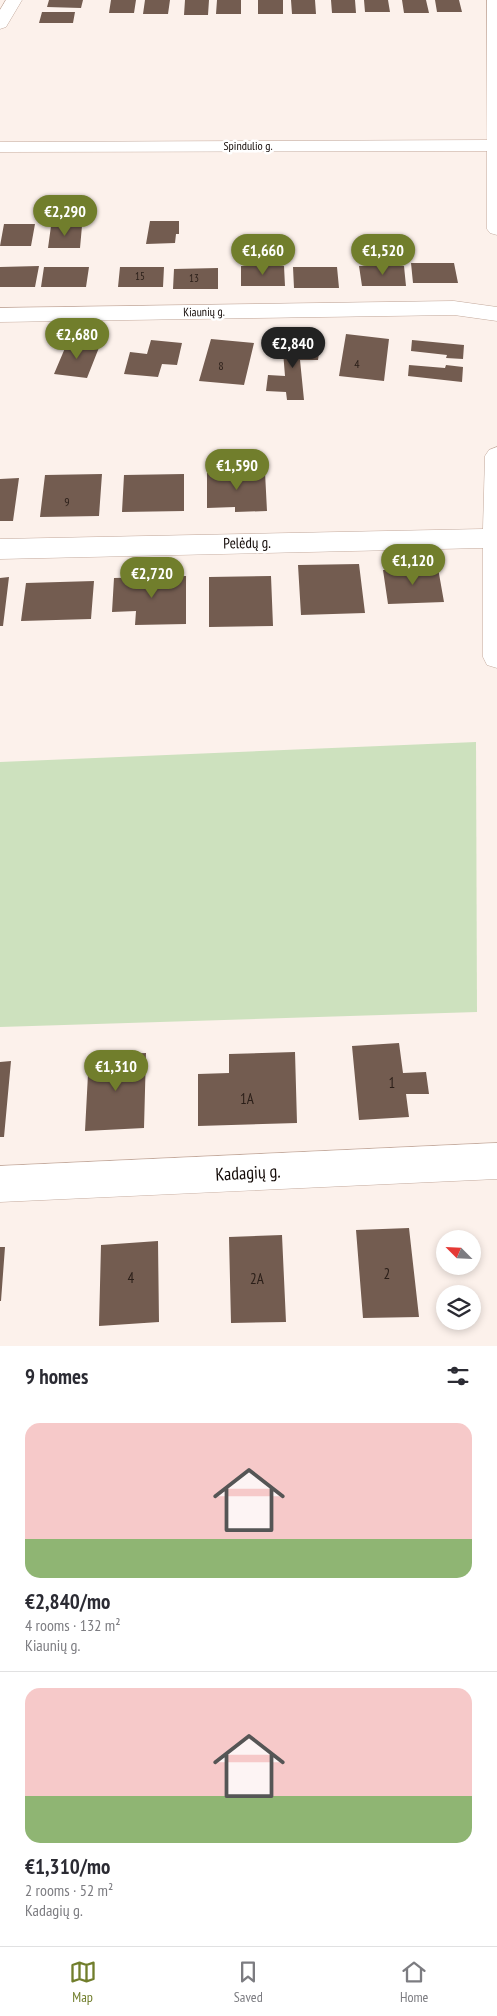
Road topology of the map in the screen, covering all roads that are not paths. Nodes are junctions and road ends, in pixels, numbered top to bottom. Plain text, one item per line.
1 (14, 0) edge
2 (495, 0) edge
3 (0, 24) edge
4 (495, 145) junction
5 (0, 147) edge
6 (497, 229) edge
7 (497, 314) edge
8 (0, 315) edge
9 (497, 456) edge
10 (0, 549) edge
11 (495, 549) edge
12 (497, 657) edge
13 (497, 1161) edge
14 (0, 1184) edge

1 - 3 street
2 - 4 street
4 - 5 street, Spindulio g.
4 - 6 street
7 - 8 street, Kiaunių g.
9 - 11 street
10 - 11 street, Pelėdų g.
11 - 12 street
13 - 14 street, Kadagių g.

